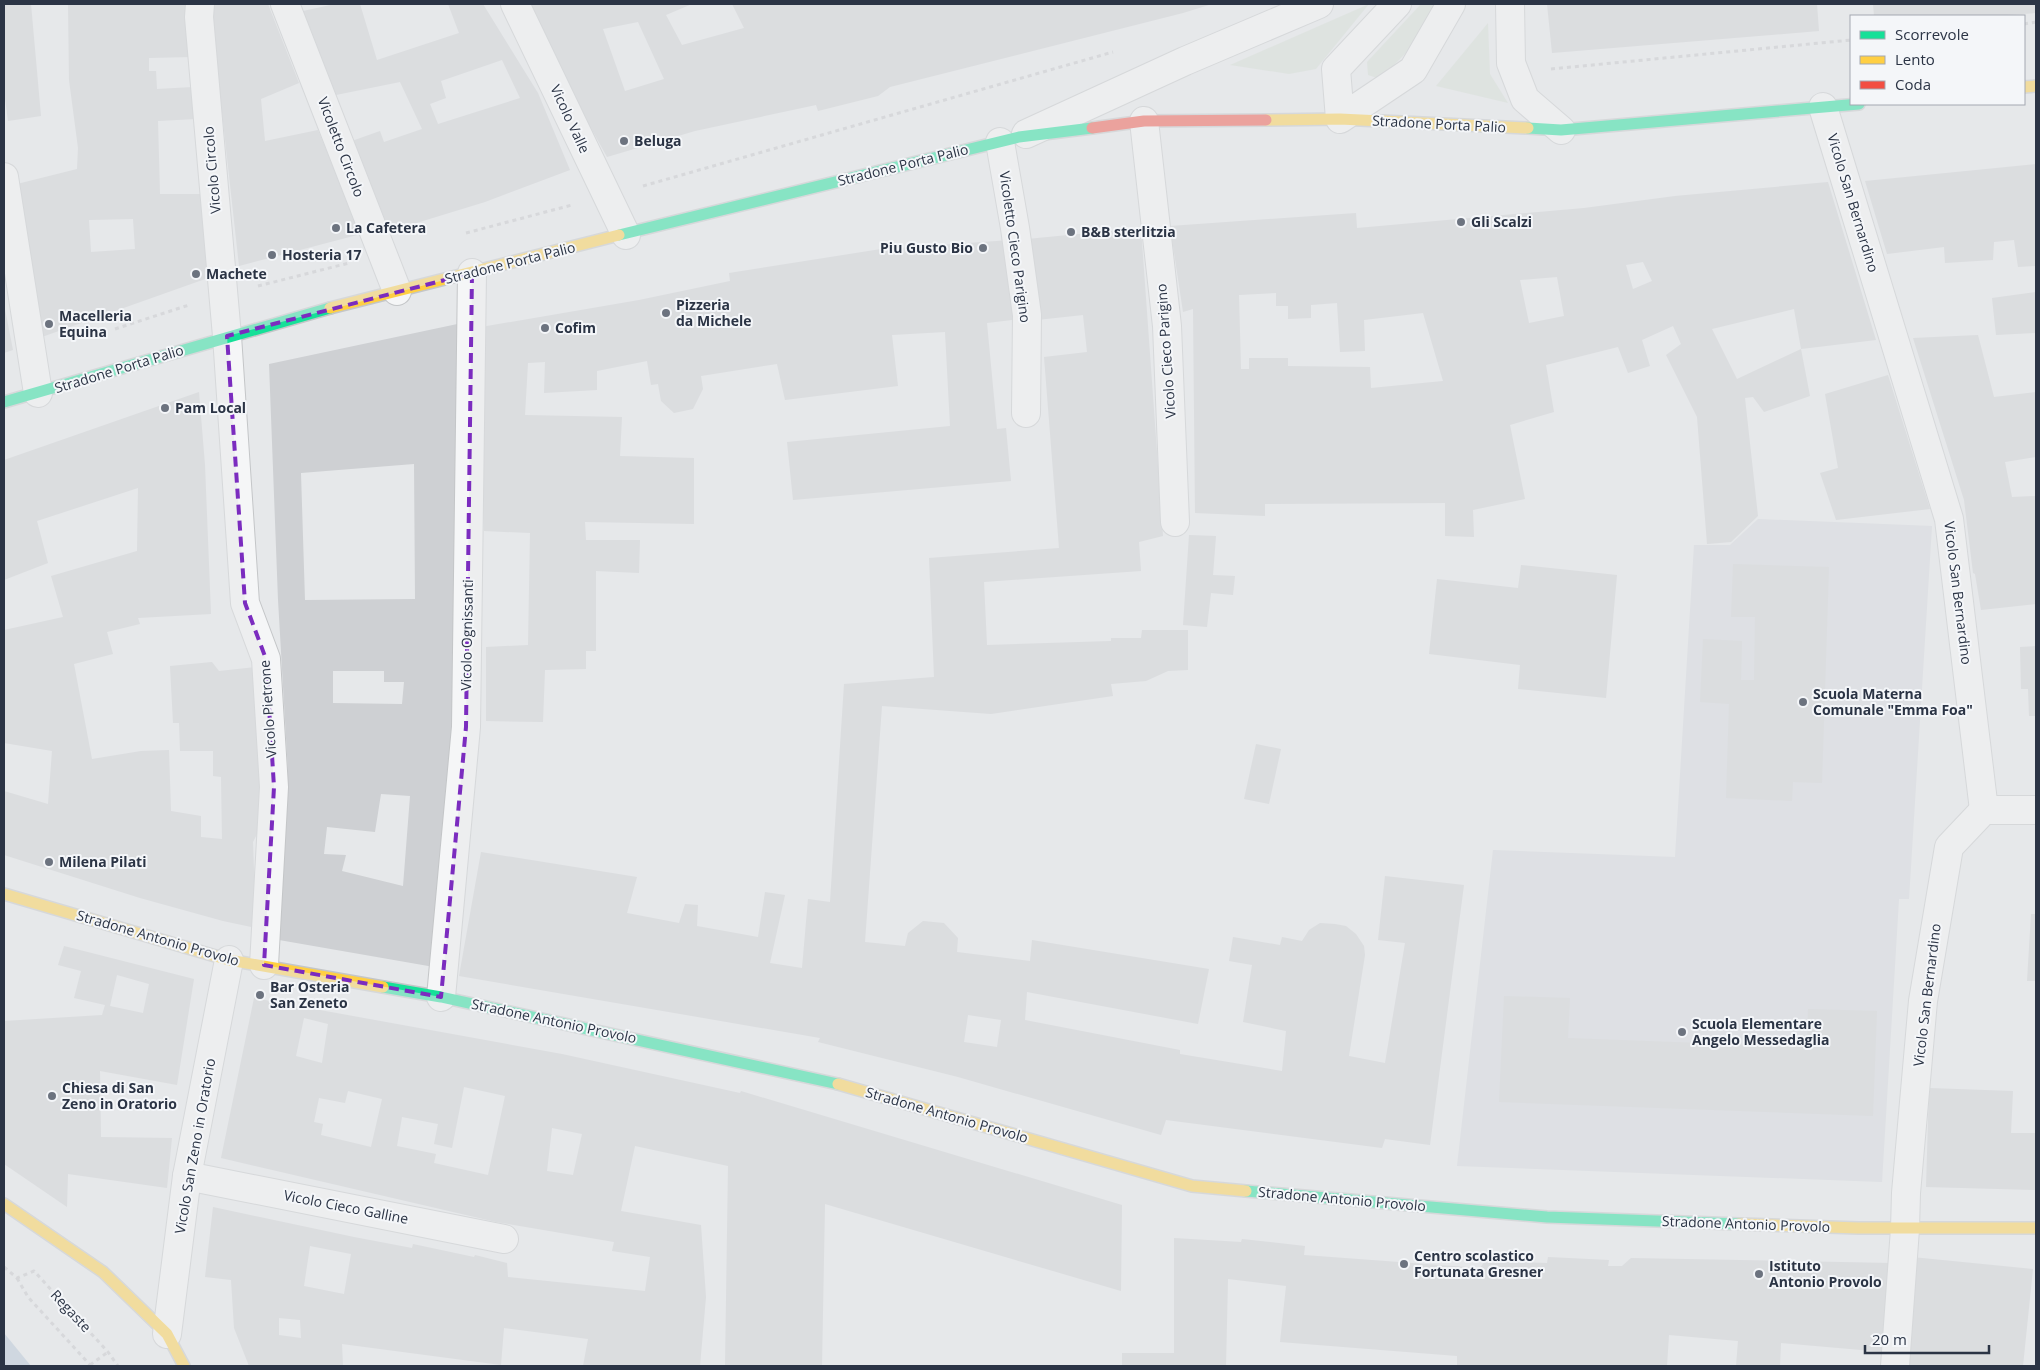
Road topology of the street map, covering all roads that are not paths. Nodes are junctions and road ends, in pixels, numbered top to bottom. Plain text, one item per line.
1 (200, 4) edge
2 (285, 4) edge
3 (515, 4) edge
4 (1319, 4) edge
5 (1397, 4) edge
6 (1451, 4) edge
7 (1510, 4) edge
8 (1850, 105) edge
9 (1823, 107) junction
10 (1340, 119) junction
11 (1144, 121) junction
12 (1561, 130) junction
13 (1009, 139) junction
14 (4, 177) edge
15 (626, 235) junction
16 (472, 273) junction
17 (397, 291) junction
18 (227, 336) junction
19 (38, 393) junction
20 (4, 402) edge
21 (1026, 413) dead end
22 (1175, 522) dead end
23 (1984, 810) junction
24 (2036, 810) edge
25 (4, 894) edge
26 (230, 960) junction
27 (264, 965) junction
28 (442, 997) junction
29 (187, 1176) junction
30 (4, 1204) edge
31 (2036, 1228) edge
32 (1906, 1229) junction
33 (504, 1239) dead end
34 (167, 1334) junction
35 (184, 1366) edge
36 (1895, 1366) edge

1 - 18 street, Vicolo Circolo
2 - 17 street, Vicoletto Circolo
3 - 15 street, Vicolo Valle
4 - 13 street, Stradone Porta Palio
5 - 10 street
6 - 10 street
7 - 12 street
8 - 9 street, Stradone Porta Palio
9 - 12 street, Stradone Porta Palio
9 - 23 street, Vicolo San Bernardino
10 - 11 street, Stradone Porta Palio
10 - 12 street, Stradone Porta Palio
11 - 13 street, Stradone Porta Palio
11 - 22 street, Vicolo Cieco Parigino
13 - 15 street, Stradone Porta Palio
13 - 21 street, Vicoletto Cieco Parigino
14 - 19 street
15 - 16 street, Stradone Porta Palio
16 - 17 street, Stradone Porta Palio
16 - 28 street, Vicolo Ognissanti
17 - 18 street, Stradone Porta Palio
18 - 19 street, Stradone Porta Palio
18 - 27 street, Vicolo Pietrone
19 - 20 street, Stradone Porta Palio
23 - 24 street
23 - 32 street, Vicolo San Bernardino
25 - 26 street, Stradone Antonio Provolo
26 - 27 street, Stradone Antonio Provolo
26 - 29 street, Vicolo San Zeno in Oratorio
27 - 28 street, Stradone Antonio Provolo
28 - 32 street, Stradone Antonio Provolo
29 - 33 street, Vicolo Cieco Galline
29 - 34 street, Vicolo San Zeno in Oratorio
30 - 34 street
31 - 32 street, Stradone Antonio Provolo
32 - 36 street, Vicolo San Bernardino
34 - 35 street

